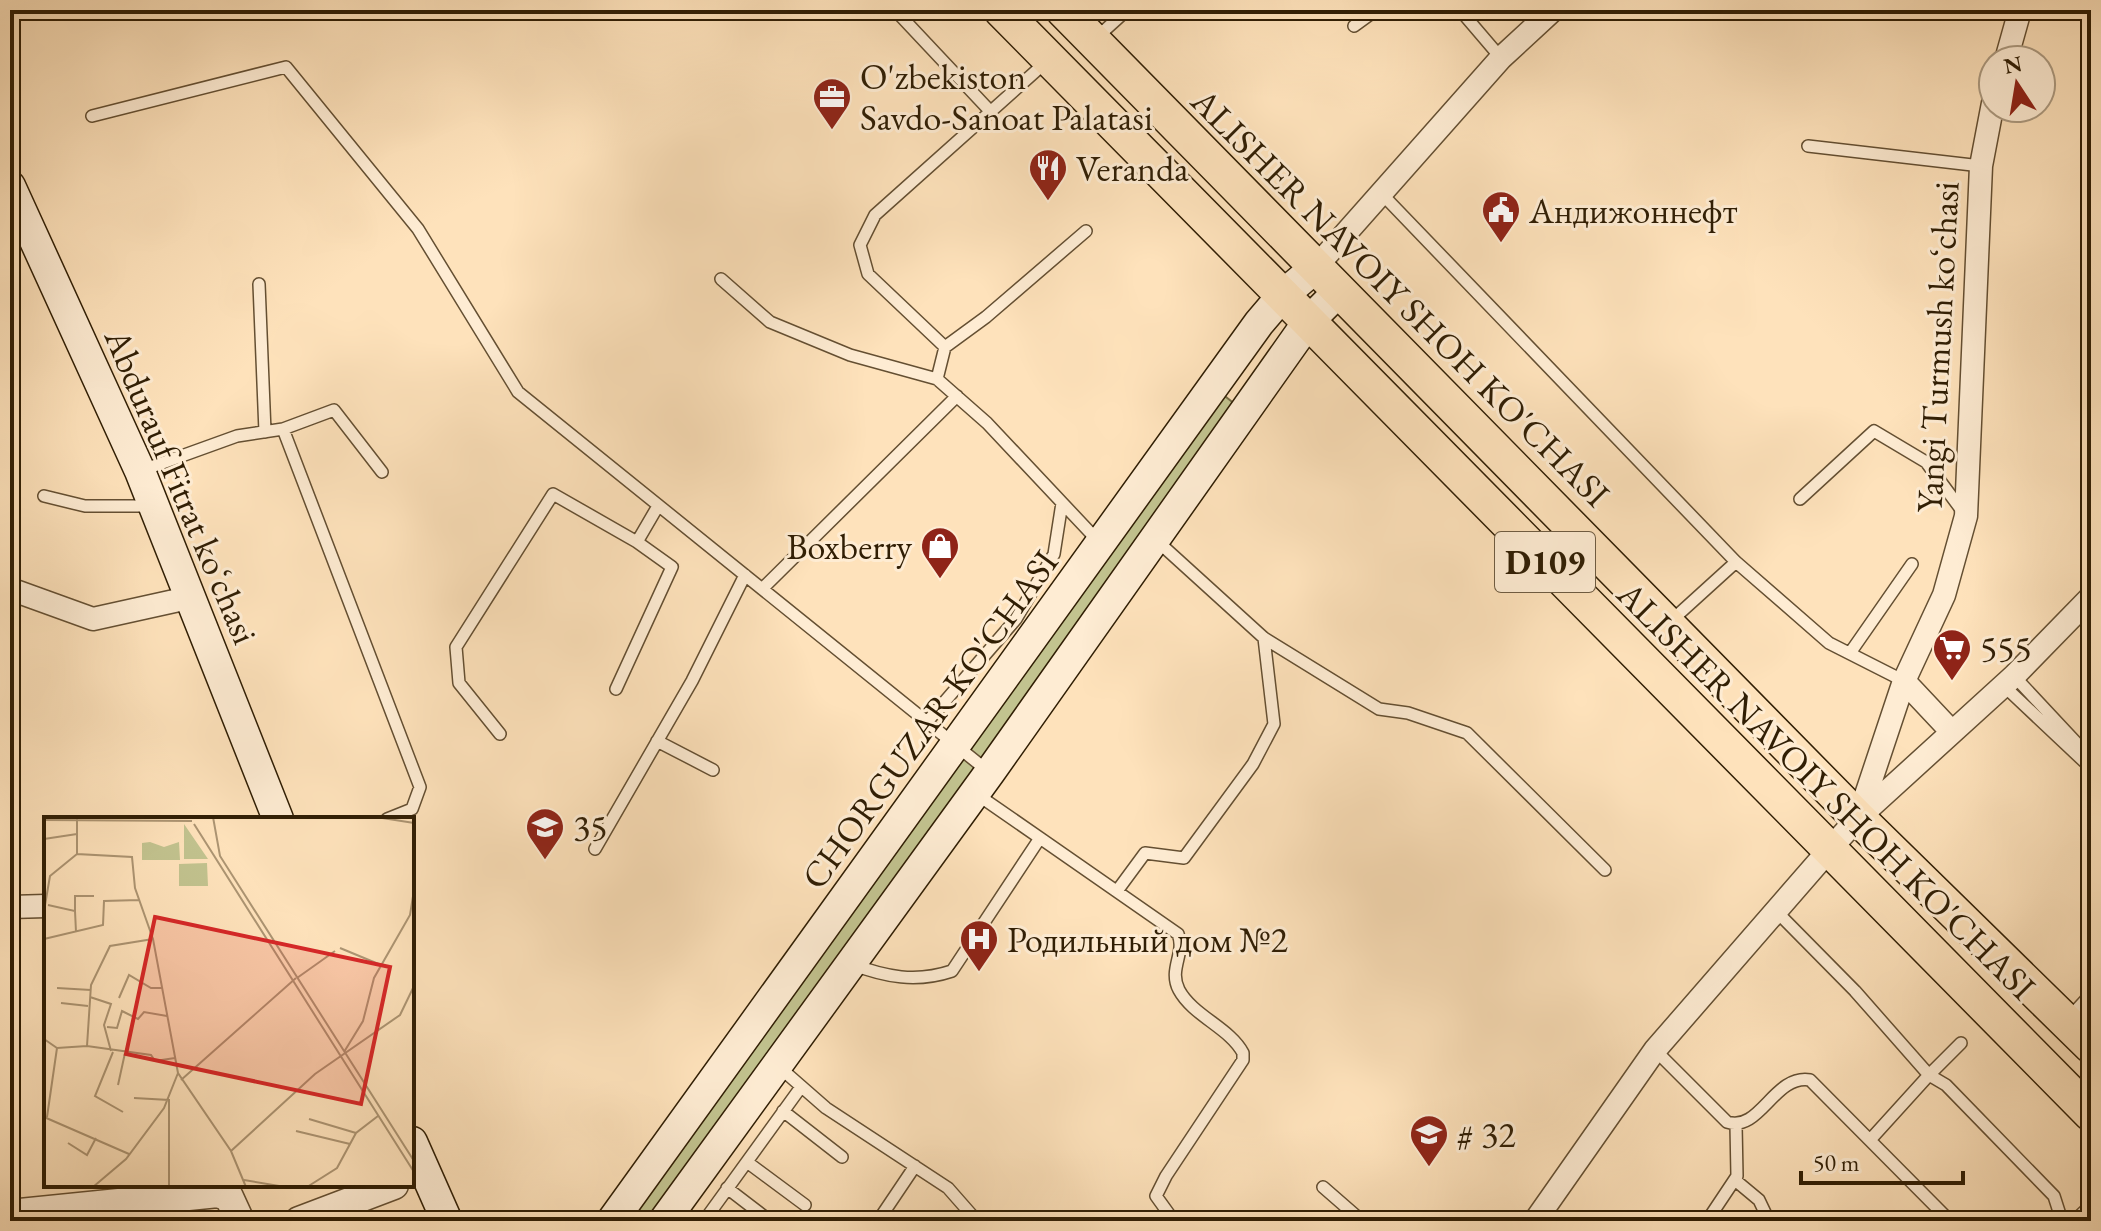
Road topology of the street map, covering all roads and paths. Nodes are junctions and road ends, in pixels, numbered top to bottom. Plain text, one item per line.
1 (895, 10) edge
2 (1001, 10) edge
3 (1063, 10) edge
4 (1127, 10) edge
5 (1376, 10) edge
6 (1460, 10) edge
7 (1553, 10) edge
8 (2020, 10) edge
9 (1354, 26) dead end
10 (1093, 41) junction
11 (2010, 44) edge
12 (1501, 58) junction
13 (1049, 59) junction
14 (990, 111) junction
15 (92, 116) dead end
16 (1989, 124) edge
17 (1808, 146) dead end
18 (1981, 166) junction
19 (1381, 193) junction
20 (12, 194) edge
21 (1086, 231) dead end
22 (721, 279) dead end
23 (1327, 279) junction
24 (259, 284) dead end
25 (1282, 296) junction
26 (1308, 322) junction
27 (945, 347) junction
28 (937, 379) junction
29 (957, 396) junction
30 (283, 429) junction
31 (265, 432) junction
32 (140, 471) junction
33 (382, 472) dead end
34 (44, 496) dead end
35 (1800, 499) dead end
36 (1062, 503) junction
37 (155, 506) junction
38 (658, 506) junction
39 (1966, 516) junction
40 (1155, 539) junction
41 (637, 542) junction
42 (1101, 545) junction
43 (1736, 562) junction
44 (1912, 564) dead end
45 (745, 575) junction
46 (10, 589) edge
47 (762, 589) junction
48 (2091, 597) edge
49 (188, 598) junction
50 (1668, 624) junction
51 (1264, 638) junction
52 (1850, 653) junction
53 (1904, 681) junction
54 (2009, 681) junction
55 (616, 689) dead end
56 (927, 722) junction
57 (1951, 731) junction
58 (500, 734) dead end
59 (657, 741) junction
60 (957, 746) junction
61 (2091, 747) edge
62 (2091, 768) edge
63 (713, 770) dead end
64 (982, 782) junction
65 (277, 817) edge
66 (392, 817) edge
67 (1858, 818) junction
68 (1040, 838) junction
69 (595, 849) dead end
70 (1829, 850) junction
71 (1605, 870) dead end
72 (1117, 891) junction
73 (44, 906) edge
74 (10, 907) edge
75 (1776, 911) junction
76 (850, 964) junction
77 (2091, 994) edge
78 (2055, 1011) junction
79 (2011, 1033) junction
80 (1961, 1043) dead end
81 (2091, 1048) edge
82 (1655, 1050) junction
83 (777, 1066) junction
84 (1929, 1075) junction
85 (2058, 1081) junction
86 (801, 1087) junction
87 (783, 1111) junction
88 (2091, 1114) edge
89 (1736, 1125) junction
90 (1870, 1140) junction
91 (414, 1153) edge
92 (842, 1157) dead end
93 (747, 1162) junction
94 (915, 1166) junction
95 (418, 1176) edge
96 (1735, 1180) junction
97 (389, 1187) edge
98 (1323, 1187) dead end
99 (727, 1188) junction
100 (805, 1205) dead end
101 (2091, 1205) edge
102 (10, 1214) edge
103 (1539, 1220) edge
104 (240, 1221) edge
105 (299, 1221) edge
106 (447, 1221) edge
107 (612, 1221) edge
108 (664, 1221) edge
109 (704, 1221) edge
110 (770, 1221) edge
111 (878, 1221) edge
112 (977, 1221) edge
113 (1174, 1221) edge
114 (1362, 1221) edge
115 (1707, 1221) edge
116 (1769, 1221) edge
117 (1950, 1221) edge
118 (2062, 1221) edge
119 (2074, 1221) edge

1 - 14 lane
2 - 13 main road, ALISHER NAVOIY SHOH KO'CHASI / D109
3 - 10 main road, ALISHER NAVOIY SHOH KO'CHASI / D109
4 - 10 lane
5 - 9 lane
6 - 12 lane
7 - 12 street
8 - 11 street
10 - 23 main road, ALISHER NAVOIY SHOH KO'CHASI / D109
12 - 19 street
13 - 14 lane
13 - 25 main road, ALISHER NAVOIY SHOH KO'CHASI / D109
14 - 27 lane
15 - 38 lane
16 - 18 street, Yangi Turmush koʻchasi
17 - 18 lane
18 - 39 street, Yangi Turmush koʻchasi
19 - 23 street
19 - 43 lane
20 - 32 main road, Abdurauf Fitrat koʻchasi
21 - 27 lane
22 - 28 lane
23 - 25 main road, CHORGUZAR KO'CHASI
23 - 26 main road
23 - 50 main road, ALISHER NAVOIY SHOH KO'CHASI / D109
24 - 31 lane
25 - 26 main road, ALISHER NAVOIY SHOH KO'CHASI / D109
25 - 42 main road, CHORGUZAR KO'CHASI
26 - 40 main road
26 - 70 main road, ALISHER NAVOIY SHOH KO'CHASI / D109
27 - 28 lane
28 - 29 lane
29 - 36 lane
29 - 47 lane
30 - 31 lane
30 - 33 lane
30 - 66 lane
31 - 32 lane
32 - 37 main road, Abdurauf Fitrat koʻchasi
34 - 37 lane
35 - 39 lane
36 - 42 lane
36 - 56 lane
37 - 49 main road, Abdurauf Fitrat koʻchasi
38 - 41 lane
38 - 45 lane
39 - 53 street, Yangi Turmush koʻchasi
40 - 51 lane
40 - 64 main road
41 - 55 lane
41 - 58 lane
42 - 60 main road, CHORGUZAR KO'CHASI
43 - 50 lane
43 - 52 lane
44 - 52 lane
45 - 47 lane
45 - 59 lane
46 - 49 street
47 - 56 lane
48 - 54 street
49 - 65 main road, Abdurauf Fitrat koʻchasi
50 - 67 main road, ALISHER NAVOIY SHOH KO'CHASI / D109
51 - 71 lane
51 - 72 lane
52 - 53 lane
53 - 57 street
53 - 67 street, Yangi Turmush koʻchasi
54 - 57 street
54 - 61 lane
54 - 62 lane
56 - 60 lane
57 - 67 street
59 - 63 lane
59 - 69 lane
60 - 64 lane
60 - 107 main road, CHORGUZAR KO'CHASI
64 - 68 lane
64 - 76 main road
67 - 70 street
67 - 78 main road, ALISHER NAVOIY SHOH KO'CHASI / D109
68 - 72 lane
68 - 76 lane
70 - 75 street
70 - 79 main road, ALISHER NAVOIY SHOH KO'CHASI / D109
72 - 113 lane
73 - 74 street
75 - 82 street
75 - 84 lane
76 - 83 main road
77 - 78 lane
78 - 79 main road
78 - 81 main road, ALISHER NAVOIY SHOH KO'CHASI / D109
79 - 85 main road, ALISHER NAVOIY SHOH KO'CHASI / D109
80 - 84 lane
81 - 85 main road
82 - 89 lane
82 - 103 street
83 - 86 lane
83 - 108 main road
84 - 90 lane
84 - 118 lane
85 - 88 main road, ALISHER NAVOIY SHOH KO'CHASI / D109
86 - 87 lane
86 - 94 lane
87 - 92 lane
87 - 93 lane
89 - 90 lane
89 - 96 lane
90 - 117 lane
91 - 95 main road
93 - 99 lane
93 - 100 lane
94 - 111 lane
94 - 112 lane
95 - 106 main road
96 - 115 lane
96 - 116 lane
97 - 105 street
98 - 114 lane
99 - 109 lane
99 - 110 lane
101 - 119 lane
102 - 104 street

